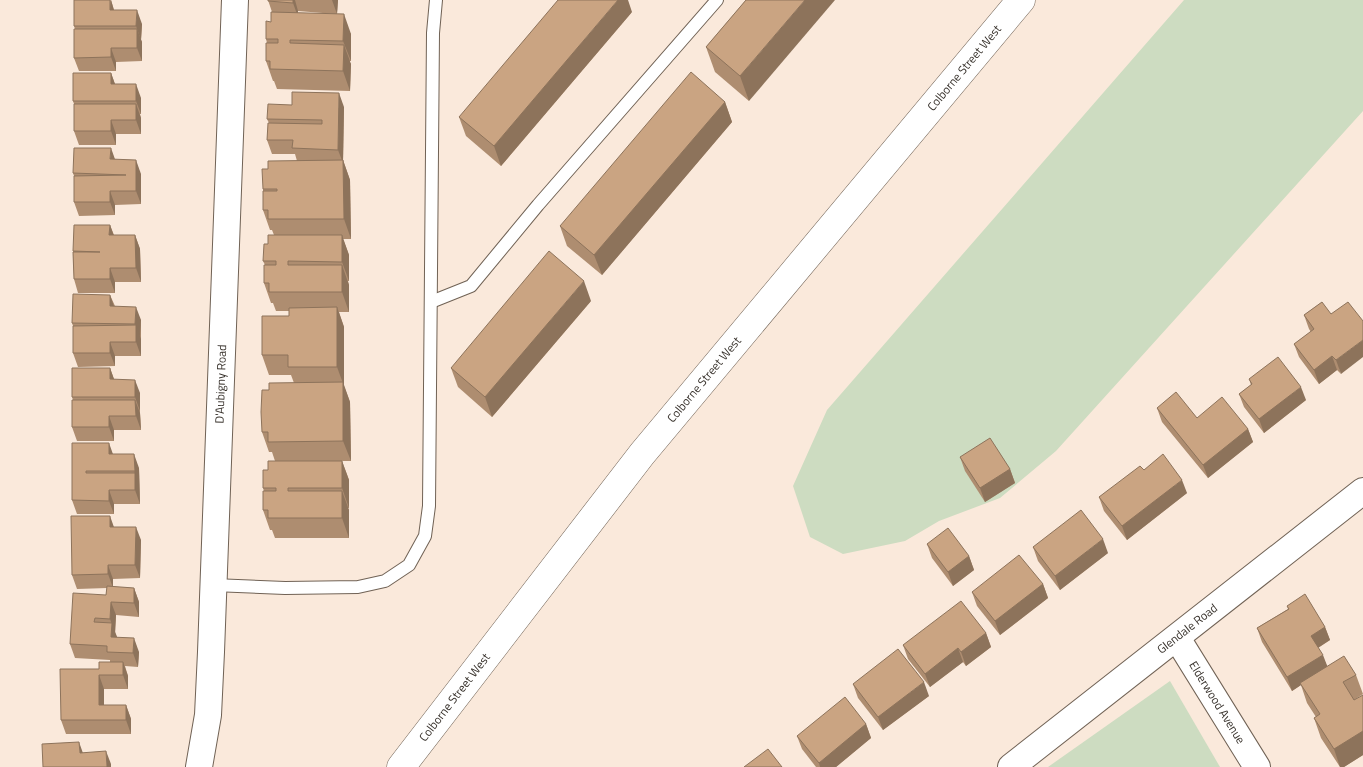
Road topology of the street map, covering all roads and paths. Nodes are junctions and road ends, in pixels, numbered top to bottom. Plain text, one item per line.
1 (235, 0) edge
2 (436, 0) edge
3 (718, 0) edge
4 (1021, 0) edge
5 (432, 302) junction
6 (1363, 491) edge
7 (213, 585) junction
8 (1177, 638) junction
9 (199, 767) edge
10 (401, 767) edge
11 (1011, 767) edge
12 (1258, 767) edge

1 - 7 street, D'Aubigny Road
2 - 5 lane
3 - 5 lane
4 - 10 main road, Colborne Street West
5 - 7 lane
6 - 8 street, Glendale Road
7 - 9 street, D'Aubigny Road
8 - 11 street, Glendale Road
8 - 12 street, Elderwood Avenue

